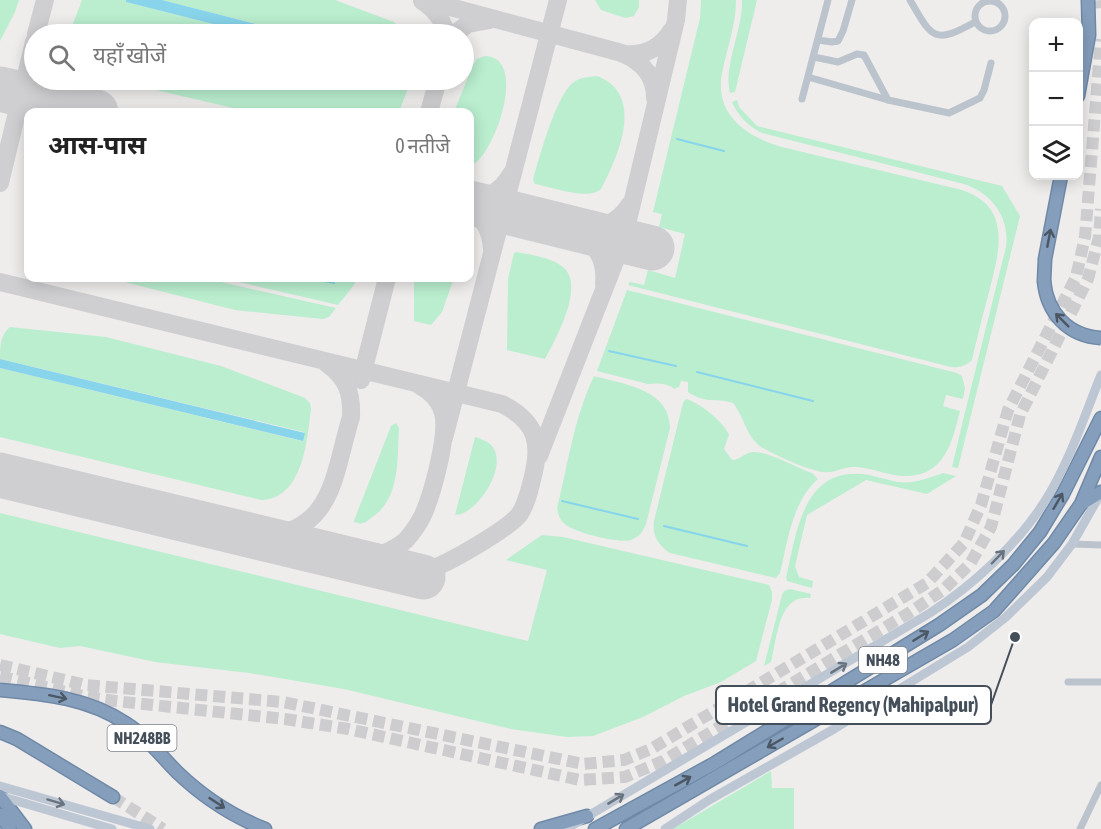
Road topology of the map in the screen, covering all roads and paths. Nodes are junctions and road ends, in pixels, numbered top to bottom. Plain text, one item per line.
1 (828, 0) edge
2 (852, 0) edge
3 (910, 0) edge
4 (1088, 0) edge
5 (975, 22) junction
6 (818, 40) junction
7 (814, 57) junction
8 (991, 63) dead end
9 (1083, 75) edge
10 (808, 77) junction
11 (802, 99) dead end
12 (888, 100) junction
13 (1060, 180) edge
14 (1101, 338) edge
15 (1101, 375) edge
16 (1101, 418) edge
17 (1101, 458) edge
18 (1101, 493) edge
19 (1081, 504) junction
20 (1072, 544) junction
21 (1101, 545) edge
22 (1068, 682) dead end
23 (1101, 682) edge
24 (0, 690) edge
25 (0, 732) edge
26 (1101, 785) edge
27 (0, 786) edge
28 (0, 796) edge
29 (113, 797) tunnel mouth
30 (0, 815) edge
31 (587, 816) junction
32 (610, 821) junction
33 (572, 827) edge
34 (631, 827) edge
35 (10, 829) edge
36 (25, 829) edge
37 (112, 829) edge
38 (150, 829) edge
39 (265, 829) edge
40 (541, 829) edge
41 (595, 829) edge
42 (665, 829) edge
43 (1080, 829) edge

1 - 6 street
2 - 6 street
3 - 5 street
4 - 9 highway
5 - 5 street
6 - 7 street
7 - 10 street
7 - 12 street
8 - 12 street
10 - 11 street
10 - 12 street
14 -> 13 highway, bridge
31 -> 15 main road
32 -> 16 highway, NH48
17 - 19 highway, NH48
18 - 19 highway
18 - 20 main road
19 -> 34 highway, NH48
20 - 21 street
20 - 42 main road
22 - 23 street
24 -> 39 highway, NH248BB
25 - 29 highway
26 - 43 street
27 -> 38 main road
28 - 36 highway
28 - 37 main road
30 - 35 highway
31 - 32 main road
31 - 33 main road
31 - 40 highway
32 - 41 highway, NH48

